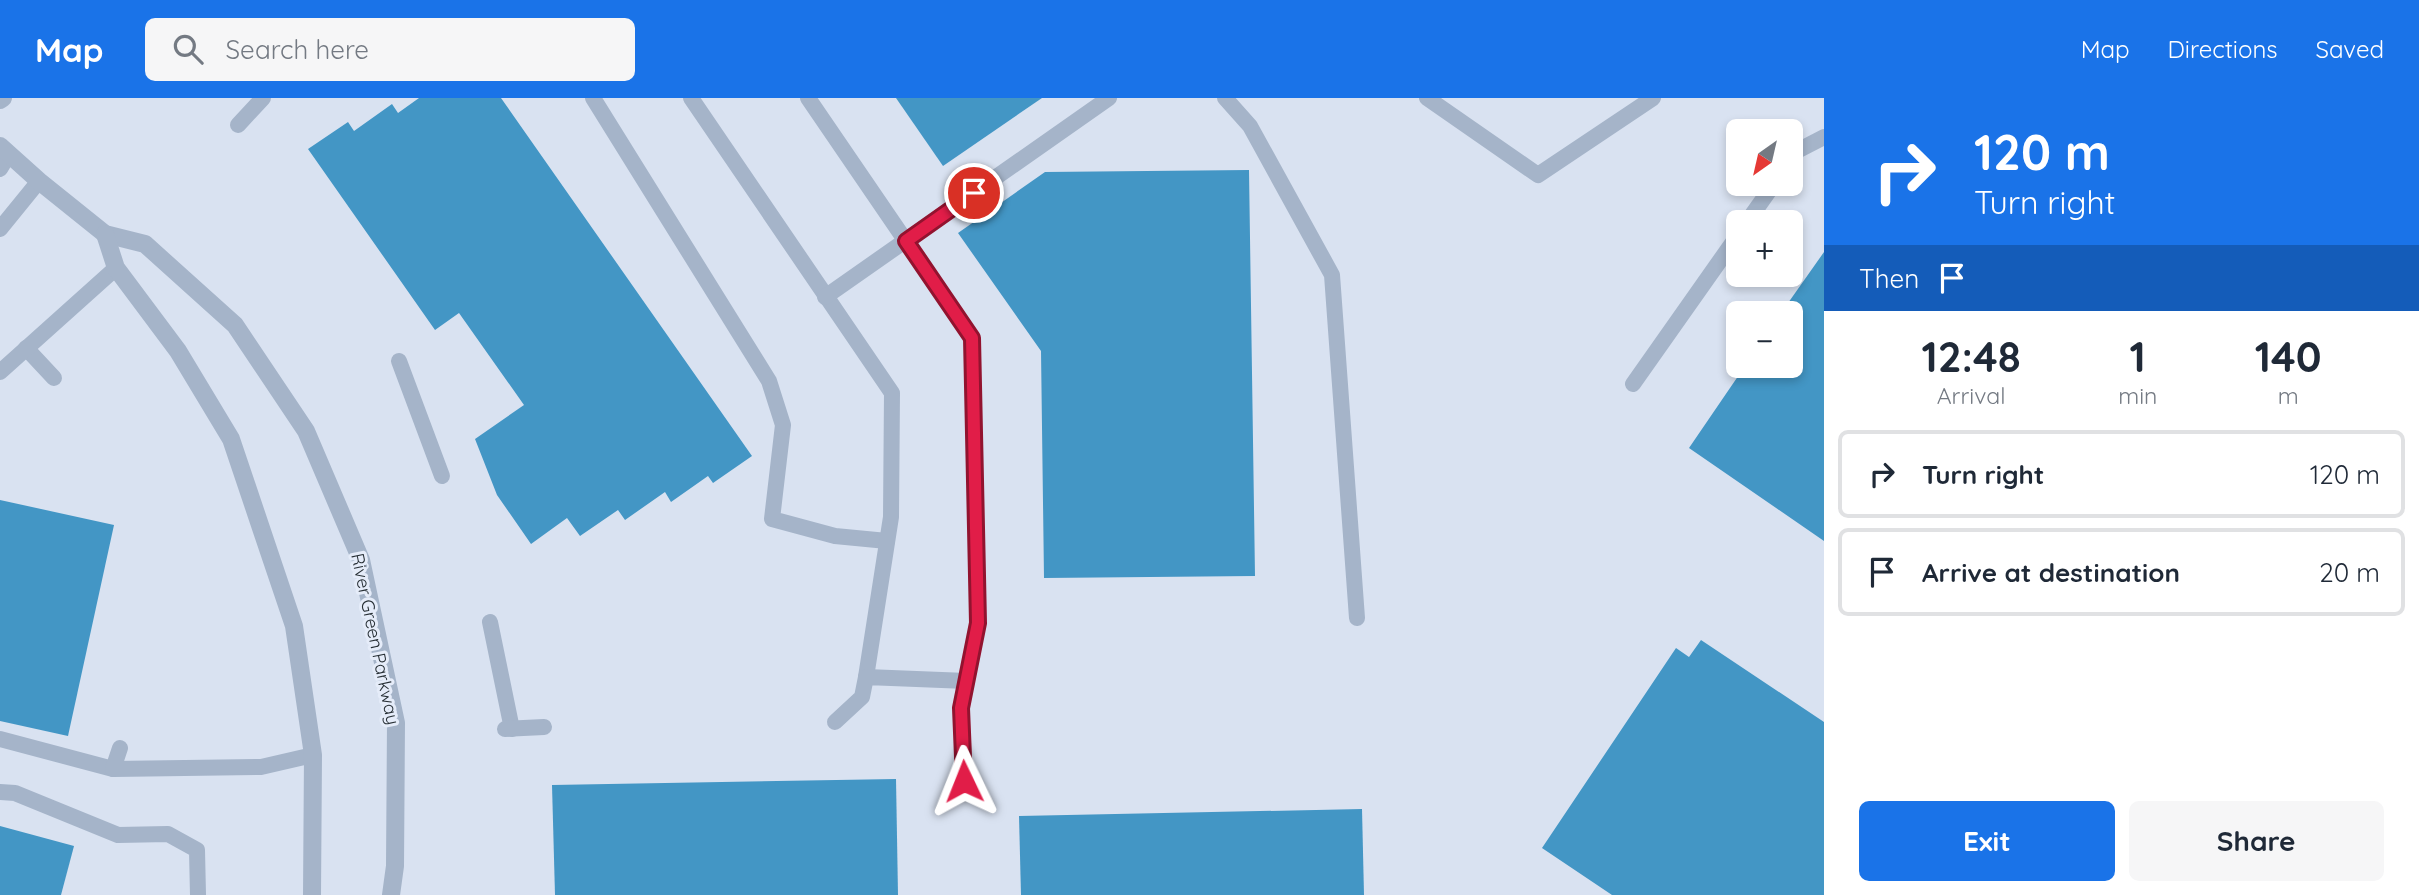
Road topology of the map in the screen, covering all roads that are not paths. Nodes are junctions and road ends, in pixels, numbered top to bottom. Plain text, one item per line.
1 (262, 98) edge
2 (593, 98) edge
3 (691, 98) edge
4 (808, 98) edge
5 (1109, 98) edge
6 (1225, 98) edge
7 (1427, 98) edge
8 (1653, 98) edge
9 (238, 125) dead end
10 (1824, 136) edge
11 (1803, 148) edge
12 (3, 157) edge
13 (39, 181) junction
14 (0, 229) edge
15 (106, 234) junction
16 (906, 241) junction
17 (1726, 252) edge
18 (116, 268) junction
19 (825, 297) junction
20 (26, 348) junction
21 (399, 361) dead end
22 (0, 372) edge
23 (54, 378) dead end
24 (1633, 384) dead end
25 (442, 476) dead end
26 (887, 541) junction
27 (1357, 618) dead end
28 (490, 622) dead end
29 (866, 677) junction
30 (967, 681) junction
31 (835, 722) dead end
32 (544, 727) dead end
33 (0, 739) edge
34 (120, 748) dead end
35 (313, 755) junction
36 (113, 768) junction
37 (964, 781) dead end
38 (0, 792) edge
39 (198, 895) edge
40 (312, 895) edge
41 (391, 895) edge

1 - 9 lane
2 - 26 lane
3 - 19 lane
4 - 16 lane
5 - 16 lane
6 - 27 lane
7 - 8 lane
10 - 11 lane
12 - 13 street, River Green Parkway
13 - 14 lane
13 - 15 street, River Green Parkway
15 - 18 street
15 - 41 street, River Green Parkway
16 - 19 lane
16 - 30 lane
17 - 24 lane
18 - 20 lane
18 - 35 street
19 - 26 lane
20 - 22 lane
20 - 23 lane
21 - 25 lane
26 - 29 lane
28 - 32 lane
29 - 30 lane
29 - 31 lane
30 - 37 lane
33 - 36 lane
34 - 36 lane
35 - 36 lane
35 - 40 street
38 - 39 lane

